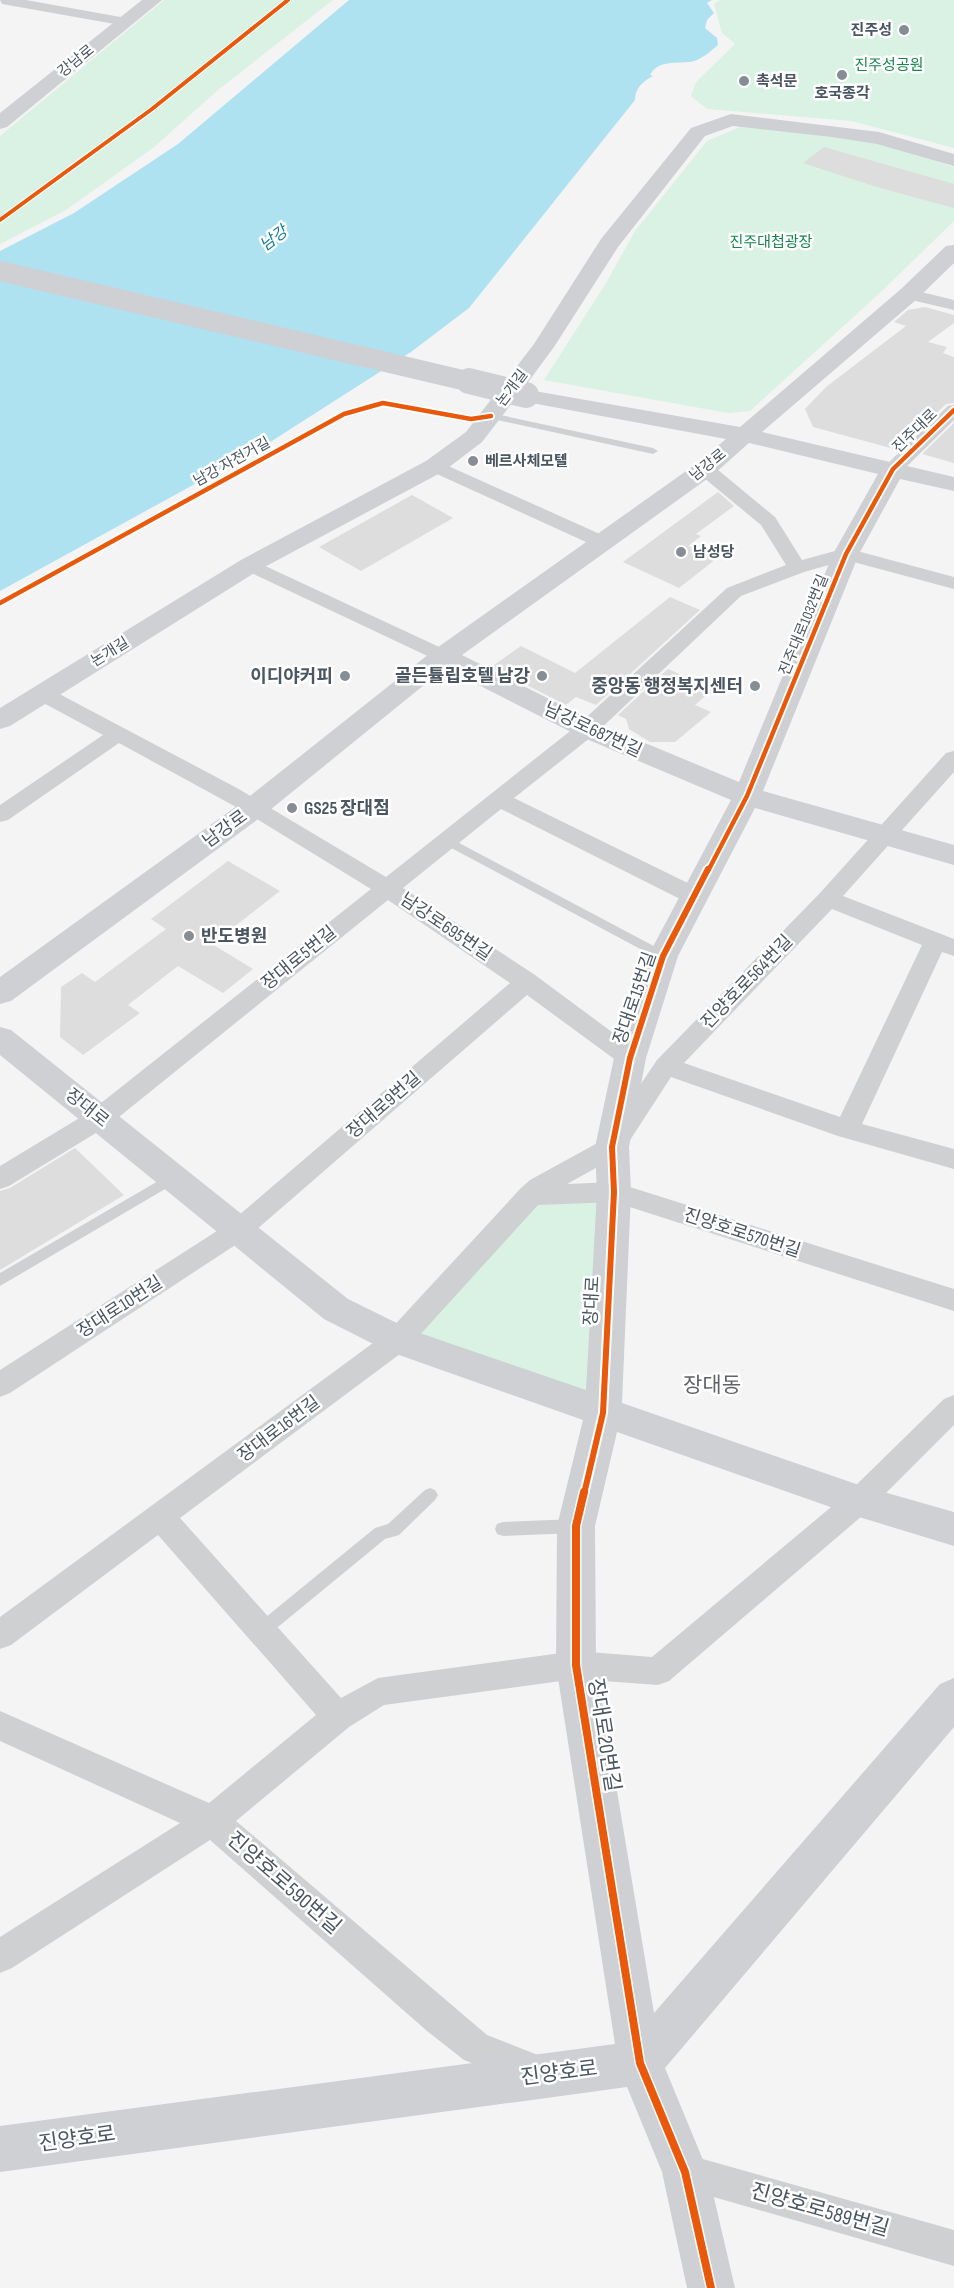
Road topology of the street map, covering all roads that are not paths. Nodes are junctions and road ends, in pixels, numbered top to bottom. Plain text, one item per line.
1 (153, 0) edge
2 (10, 1) edge
3 (0, 11) edge
4 (126, 22) junction
5 (0, 123) edge
6 (908, 146) junction
7 (954, 154) edge
8 (954, 160) edge
9 (954, 251) edge
10 (0, 271) edge
11 (909, 294) junction
12 (954, 305) edge
13 (954, 410) edge
14 (491, 416) junction
15 (744, 435) junction
16 (653, 451) dead end
17 (435, 466) junction
18 (705, 469) junction
19 (893, 469) junction
20 (954, 484) edge
21 (604, 543) junction
22 (846, 554) junction
23 (250, 565) junction
24 (797, 568) junction
25 (954, 583) edge
26 (444, 656) junction
27 (43, 694) junction
28 (0, 720) edge
29 (587, 729) junction
30 (117, 735) junction
31 (954, 758) edge
32 (747, 796) junction
33 (498, 799) junction
34 (255, 807) junction
35 (0, 814) edge
36 (886, 836) junction
37 (446, 840) junction
38 (954, 855) edge
39 (386, 887) junction
40 (694, 896) junction
41 (828, 899) junction
42 (945, 944) edge
43 (663, 956) junction
44 (527, 981) junction
45 (0, 993) edge
46 (0, 1038) edge
47 (630, 1058) junction
48 (666, 1066) junction
49 (100, 1118) junction
50 (848, 1129) junction
51 (612, 1147) junction
52 (954, 1160) edge
53 (172, 1178) junction
54 (0, 1179) edge
55 (614, 1192) junction
56 (530, 1195) junction
57 (240, 1228) junction
58 (0, 1280) edge
59 (953, 1297) edge
60 (398, 1340) junction
61 (0, 1385) edge
62 (954, 1407) edge
63 (603, 1413) junction
64 (430, 1495) dead end
65 (859, 1501) junction
66 (160, 1517) junction
67 (576, 1526) junction
68 (503, 1529) dead end
69 (954, 1529) edge
70 (261, 1631) junction
71 (0, 1635) edge
72 (576, 1665) junction
73 (953, 1699) edge
74 (338, 1717) junction
75 (0, 1726) edge
76 (212, 1821) junction
77 (0, 1956) edge
78 (640, 2063) junction
79 (545, 2074) junction
80 (0, 2149) edge
81 (685, 2172) junction
82 (954, 2248) edge
83 (711, 2288) edge

1 - 4 street, 강남로
2 - 3 street
2 - 4 street
4 - 5 street, 강남로
6 - 7 street
6 - 8 street, 논개길
6 - 14 street, 논개길
9 - 11 street, 남강로
10 - 15 street, bridge
11 - 12 street
11 - 15 street, 남강로
13 - 19 street, 진주대로
14 - 16 lane
14 - 17 street, 논개길
15 - 18 street, 남강로
15 - 19 street
17 - 21 street
17 - 23 street, 논개길
18 - 21 street, 남강로
18 - 24 street
19 - 20 street
19 - 22 street, 진주대로1032번길
21 - 26 street, 남강로
22 - 24 street, 장대로5번길
22 - 25 street
22 - 32 street, 진주대로1032번길
23 - 26 street
23 - 27 street, 논개길
24 - 29 street, 장대로5번길
26 - 29 street, 남강로687번길
26 - 34 street, 남강로
27 - 28 street, 논개길
27 - 30 street, 남강로695번길
29 - 32 street, 남강로687번길
29 - 33 street, 장대로5번길
30 - 34 street, 남강로695번길
30 - 35 street
31 - 36 street, 진양호로564번길
32 - 36 street, 남강로687번길
32 - 40 street, 장대로15번길
33 - 37 street, 장대로5번길
33 - 40 street
34 - 39 street, 남강로695번길
34 - 45 street, 남강로
36 - 38 street, 남강로687번길
36 - 41 street, 진양호로564번길
37 - 39 street, 장대로5번길
37 - 43 lane, 장대로15번길
39 - 44 street, 남강로695번길
39 - 49 street, 장대로5번길
40 - 43 street, 장대로15번길
41 - 42 street
41 - 48 street, 진양호로564번길
42 - 50 street
43 - 47 street, 장대로15번길
44 - 47 street, 남강로695번길
44 - 57 street, 장대로9번길
46 - 49 street, 장대로
47 - 51 street, 장대로15번길
48 - 50 street
48 - 51 street, 진양호로564번길
49 - 53 street, 장대로
49 - 54 street, 장대로5번길
50 - 52 street
51 - 55 street, 장대로15번길
51 - 56 street
53 - 57 street, 장대로
53 - 58 lane
55 - 56 street, 진양호로570번길
55 - 59 street, 진양호로570번길
55 - 63 street, 장대로
56 - 60 street
57 - 60 street, 장대로
57 - 61 street, 장대로10번길
60 - 63 street, 장대로
60 - 66 street, 장대로16번길
62 - 65 street
63 - 65 street, 장대로
63 - 67 street, 장대로20번길
64 - 70 lane
65 - 69 street, 장대로
65 - 72 street
66 - 70 street
66 - 71 street, 장대로16번길
67 - 68 lane
67 - 72 street, 장대로20번길
70 - 74 street
72 - 74 street, 장대로20번길
72 - 78 street, 장대로20번길
73 - 78 street
74 - 76 street, 장대로20번길
75 - 76 street, 진양호로590번길
76 - 77 street
76 - 79 street, 진양호로590번길
78 - 79 street, 진양호로
78 - 81 street
79 - 80 street, 진양호로
81 - 82 street, 진양호로589번길
81 - 83 street

